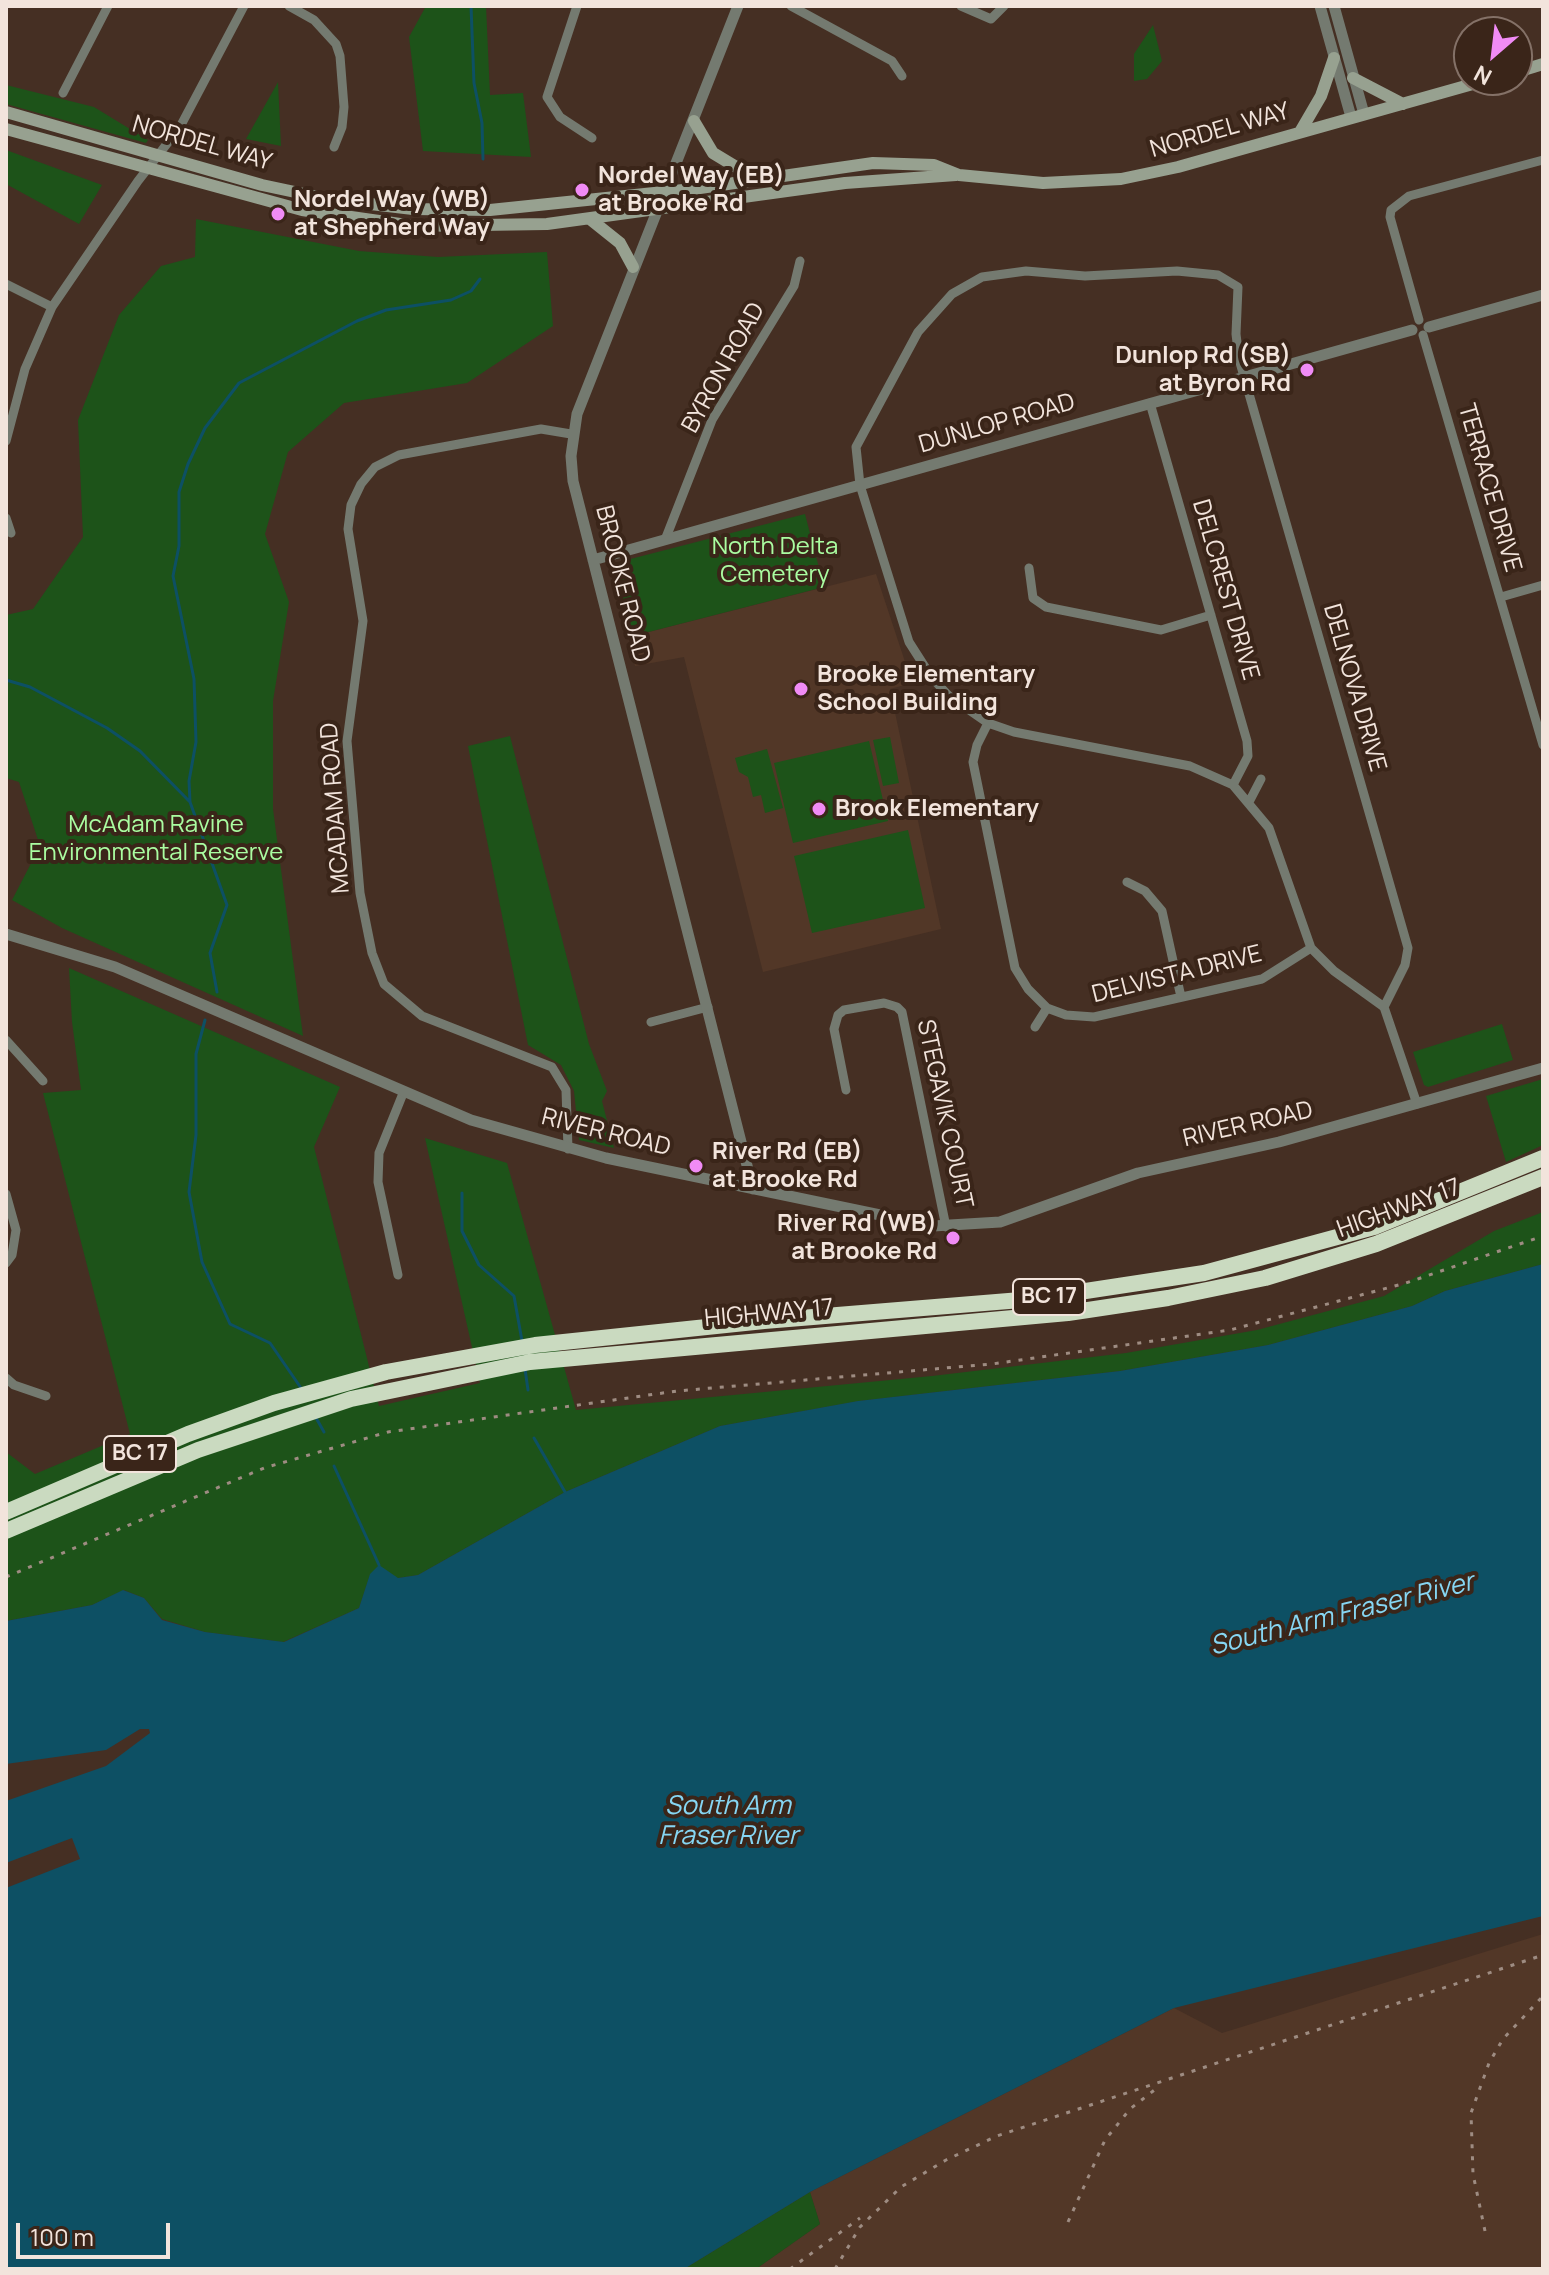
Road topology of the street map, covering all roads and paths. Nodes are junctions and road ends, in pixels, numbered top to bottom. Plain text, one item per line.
1 (108, 6) edge
2 (244, 6) edge
3 (289, 6) edge
4 (577, 6) edge
5 (738, 6) edge
6 (791, 6) edge
7 (961, 6) edge
8 (1004, 6) edge
9 (1320, 6) edge
10 (1334, 6) edge
11 (1334, 58) junction
12 (902, 76) dead end
13 (1353, 78) junction
14 (1453, 90) edge
15 (63, 93) dead end
16 (1403, 104) junction
17 (6, 112) edge
18 (1357, 116) junction
19 (694, 121) junction
20 (6, 129) edge
21 (1300, 132) junction
22 (592, 138) dead end
23 (334, 147) dead end
24 (159, 155) junction
25 (1543, 160) edge
26 (148, 168) junction
27 (959, 175) junction
28 (756, 179) junction
29 (664, 191) junction
30 (657, 208) junction
31 (590, 219) junction
32 (800, 261) dead end
33 (633, 267) junction
34 (6, 284) edge
35 (1543, 295) edge
36 (52, 307) junction
37 (1421, 328) junction
38 (1244, 377) junction
39 (1150, 403) junction
40 (571, 434) junction
41 (6, 441) edge
42 (860, 485) junction
43 (6, 518) edge
44 (11, 533) dead end
45 (665, 540) junction
46 (593, 560) junction
47 (1029, 568) dead end
48 (1543, 585) edge
49 (1501, 597) junction
50 (1211, 615) junction
51 (988, 723) junction
52 (1543, 745) edge
53 (1261, 779) dead end
54 (1233, 785) junction
55 (1249, 802) junction
56 (1127, 882) dead end
57 (6, 934) edge
58 (1311, 948) junction
59 (1181, 997) junction
60 (708, 1007) junction
61 (1384, 1007) junction
62 (1047, 1008) junction
63 (651, 1022) dead end
64 (1035, 1027) dead end
65 (6, 1040) edge
66 (1543, 1068) edge
67 (43, 1081) dead end
68 (846, 1090) dead end
69 (404, 1091) junction
70 (1417, 1104) junction
71 (568, 1149) junction
72 (1543, 1158) edge
73 (1543, 1177) edge
74 (753, 1189) junction
75 (6, 1194) edge
76 (946, 1227) junction
77 (6, 1263) edge
78 (398, 1275) dead end
79 (6, 1378) edge
80 (46, 1396) dead end
81 (8, 1520) edge

1 - 15 street
2 - 24 street
3 - 23 street
4 - 22 street
5 - 19 street, BROOKE ROAD
6 - 12 street
7 - 8 street
9 - 11 street
10 - 13 street
11 - 18 street
11 - 21 main road
13 - 16 main road
13 - 18 street
14 - 16 main road, NORDEL WAY
16 - 18 main road, NORDEL WAY
17 - 24 main road, NORDEL WAY
18 - 21 main road, NORDEL WAY
19 - 28 main road
19 - 29 street, BROOKE ROAD
20 - 26 main road, NORDEL WAY
21 - 27 main road, NORDEL WAY
24 - 26 street
24 - 29 main road, NORDEL WAY
25 - 37 street, TERRACE DRIVE
26 - 31 main road, NORDEL WAY
26 - 36 street
27 - 28 main road, NORDEL WAY
27 - 30 main road, NORDEL WAY
28 - 29 main road, NORDEL WAY
29 - 30 street, BROOKE ROAD
30 - 31 main road, NORDEL WAY
30 - 33 street, BROOKE ROAD
31 - 33 main road
32 - 45 street, BYRON ROAD
33 - 40 street, BROOKE ROAD
34 - 36 street
35 - 37 street, DUNLOP ROAD
36 - 41 street
37 - 38 street, DUNLOP ROAD
37 - 49 street, TERRACE DRIVE
38 - 39 street, DUNLOP ROAD
38 - 42 street, DELNOVA DRIVE
38 - 61 street, DELNOVA DRIVE
39 - 42 street, DUNLOP ROAD
39 - 50 street, DELCREST DRIVE
40 - 46 street, BROOKE ROAD
40 - 71 street, MCADAM ROAD
42 - 45 street, DUNLOP ROAD
42 - 51 street, DELNOVA DRIVE
43 - 44 street
45 - 46 street, DUNLOP ROAD
46 - 60 street, BROOKE ROAD
47 - 50 street
48 - 49 street
49 - 52 street, TERRACE DRIVE
50 - 54 street, DELCREST DRIVE
51 - 54 street, DELNOVA DRIVE
51 - 62 street
53 - 55 street
54 - 55 street
55 - 58 street
56 - 59 street
57 - 69 street, RIVER ROAD
58 - 59 street, DELVISTA DRIVE
58 - 61 street
59 - 62 street, DELVISTA DRIVE
60 - 63 street
60 - 74 street, BROOKE ROAD
61 - 70 street
62 - 64 street
65 - 67 street
66 - 70 street, RIVER ROAD
68 - 76 street, STEGAVIK COURT
69 - 71 street, RIVER ROAD
69 - 78 street
70 - 76 street, RIVER ROAD
71 - 74 street, RIVER ROAD
72 - 81 highway, HIGHWAY 17 / BC 17
73 - 81 highway, HIGHWAY 17 / BC 17
74 - 76 street, RIVER ROAD
75 - 77 street
79 - 80 street

